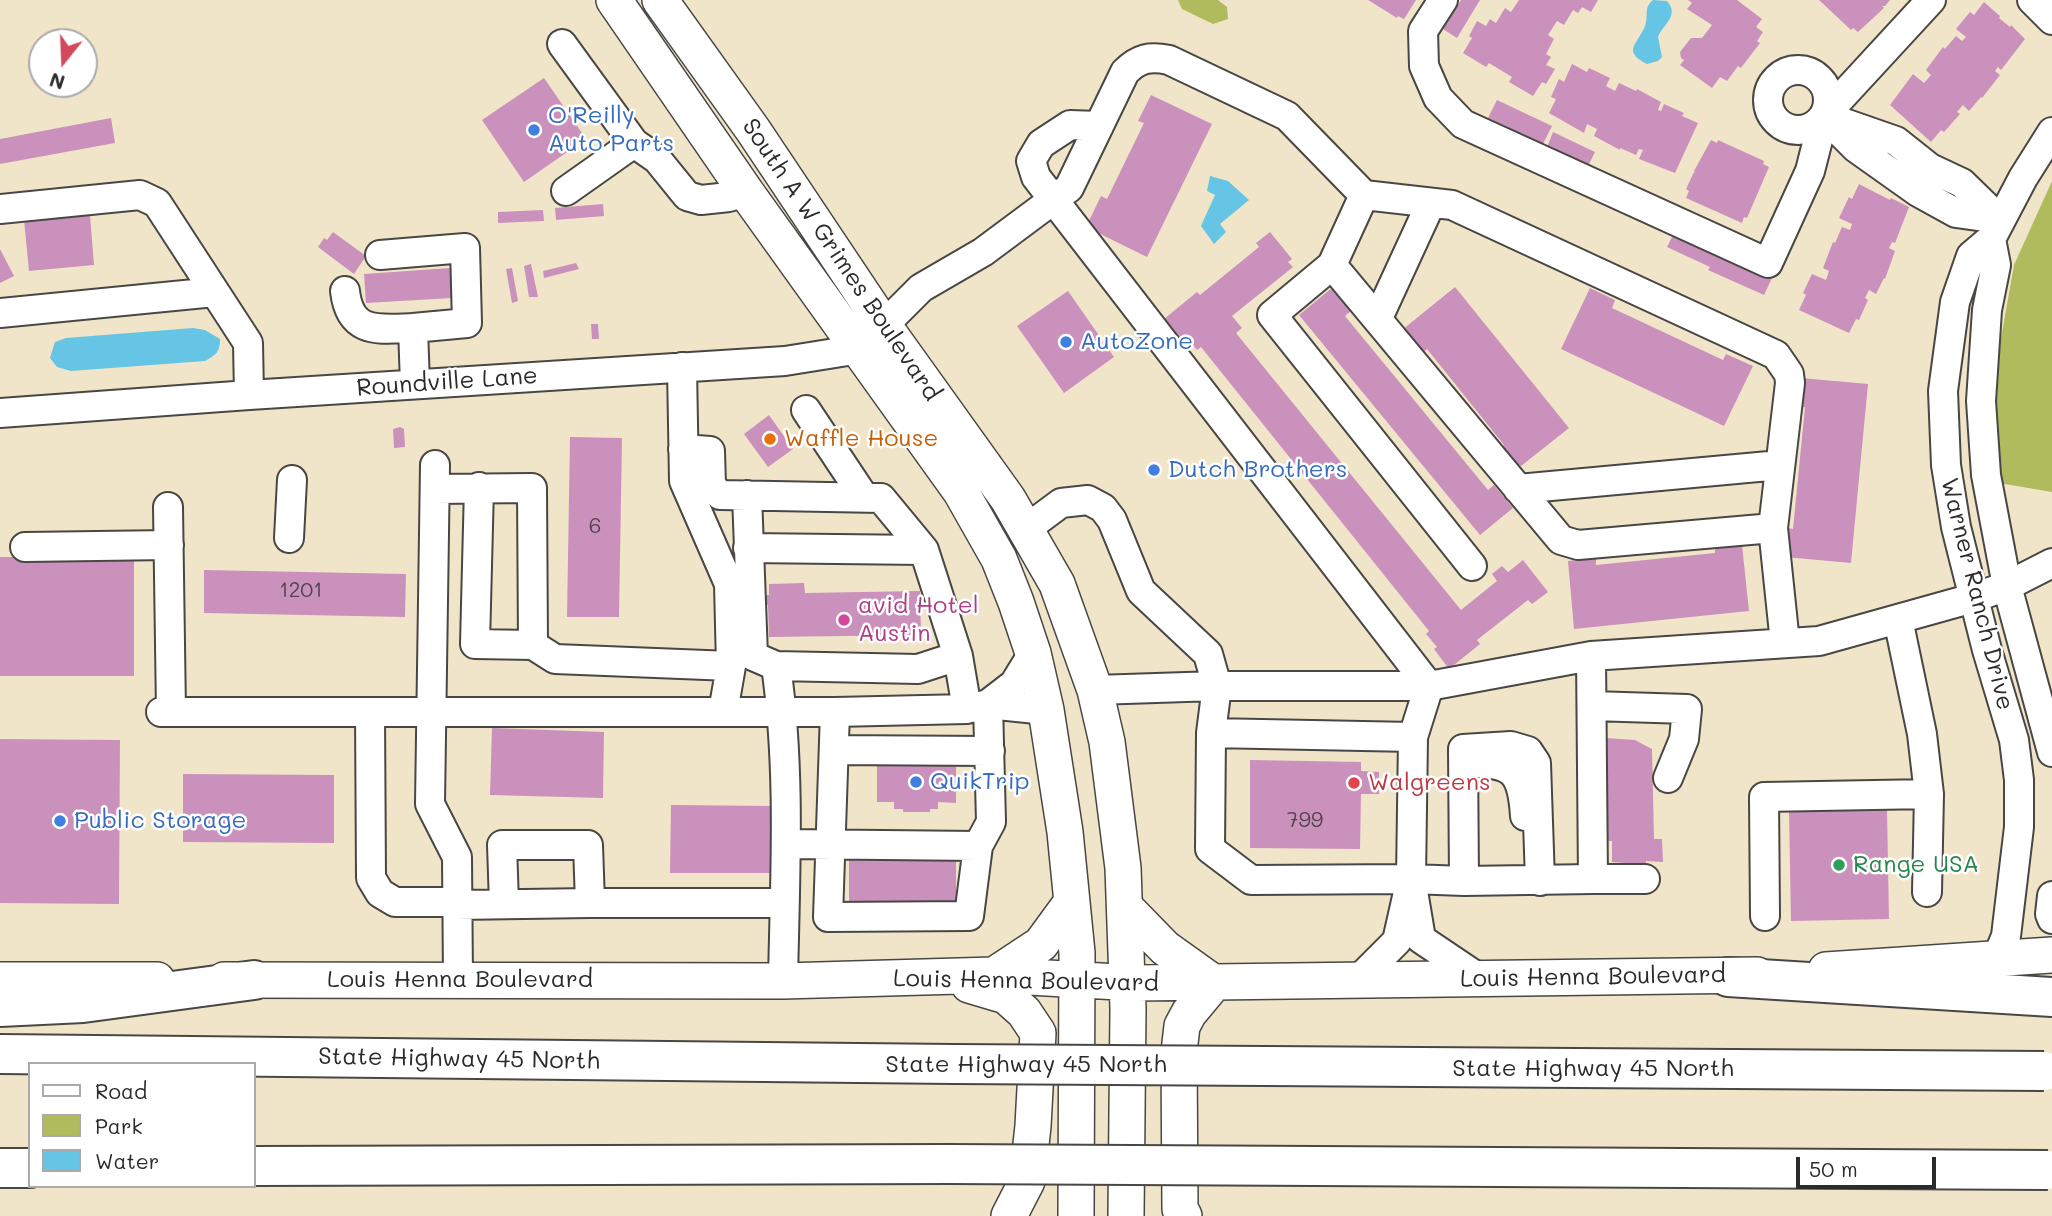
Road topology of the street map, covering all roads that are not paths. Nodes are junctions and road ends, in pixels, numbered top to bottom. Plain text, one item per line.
1 (614, 0) edge
2 (660, 0) edge
3 (1443, 0) edge
4 (1931, 0) edge
5 (2032, 0) edge
6 (2052, 20) edge
7 (562, 44) dead end
8 (1824, 116) junction
9 (1099, 126) junction
10 (2052, 132) edge
11 (634, 143) junction
12 (566, 191) dead end
13 (746, 192) junction
14 (1364, 195) junction
15 (1052, 202) junction
16 (1431, 203) junction
17 (0, 209) edge
18 (1995, 229) junction
19 (380, 256) dead end
20 (1332, 265) junction
21 (345, 291) dead end
22 (215, 292) junction
23 (0, 313) edge
24 (1378, 318) junction
25 (413, 328) junction
26 (872, 337) junction
27 (682, 367) junction
28 (415, 384) junction
29 (249, 395) junction
30 (806, 410) dead end
31 (0, 413) edge
32 (683, 449) junction
33 (1780, 465) junction
34 (292, 480) dead end
35 (479, 487) junction
36 (1518, 489) junction
37 (747, 495) junction
38 (864, 498) junction
39 (168, 507) dead end
40 (1773, 528) junction
41 (1026, 529) junction
42 (289, 538) dead end
43 (169, 545) junction
44 (25, 547) dead end
45 (748, 548) junction
46 (924, 550) junction
47 (2052, 564) edge
48 (1472, 566) dead end
49 (2007, 586) junction
50 (1973, 598) junction
51 (1898, 619) junction
52 (1785, 643) junction
53 (533, 645) junction
54 (1033, 653) junction
55 (958, 656) junction
56 (1591, 656) junction
57 (731, 666) junction
58 (776, 666) junction
59 (1217, 686) junction
60 (1429, 686) junction
61 (1096, 690) junction
62 (978, 706) junction
63 (1592, 706) junction
64 (1046, 710) junction
65 (431, 711) junction
66 (370, 712) junction
67 (723, 712) junction
68 (782, 712) junction
69 (835, 712) junction
70 (1211, 733) junction
71 (1413, 737) junction
72 (834, 750) junction
73 (990, 751) junction
74 (2052, 752) edge
75 (1668, 778) dead end
76 (1113, 787) junction
77 (1929, 794) junction
78 (787, 844) junction
79 (831, 844) junction
80 (978, 846) junction
81 (1540, 872) junction
82 (1411, 879) junction
83 (1593, 879) junction
84 (1645, 879) dead end
85 (1464, 881) junction
86 (1927, 892) dead end
87 (2052, 896) edge
88 (457, 903) junction
89 (590, 903) junction
90 (784, 903) junction
91 (1071, 903) junction
92 (504, 904) junction
93 (1125, 907) junction
94 (1765, 916) dead end
95 (2052, 919) edge
96 (2052, 955) edge
97 (1997, 958) junction
98 (994, 975) junction
99 (942, 977) junction
100 (1728, 977) junction
101 (1479, 978) junction
102 (1077, 979) junction
103 (0, 980) edge
104 (254, 980) junction
105 (458, 980) junction
106 (1358, 980) junction
107 (783, 981) junction
108 (1127, 983) junction
109 (1214, 983) junction
110 (2052, 996) edge
111 (0, 1007) edge
112 (0, 1054) edge
113 (2048, 1071) edge
114 (256, 1167) edge
115 (0, 1168) edge
116 (28, 1168) edge
117 (2050, 1170) edge
118 (1009, 1216) edge
119 (1076, 1216) edge
120 (1126, 1216) edge
121 (1184, 1216) edge

1 - 13 main road, South A W Grimes Boulevard
2 - 26 main road, South A W Grimes Boulevard
3 - 8 street
4 - 8 street
5 - 6 street
7 - 11 street
8 - 18 street
9 - 14 street
9 - 15 street
9 - 15 street
10 - 18 street, Warner Ranch Drive
11 - 12 street
11 - 13 street
13 - 26 main road, South A W Grimes Boulevard
14 - 16 street
14 - 20 street
15 - 26 street
15 - 60 street
16 - 24 street
16 - 33 street
17 - 22 street
18 - 49 street, Warner Ranch Drive
18 - 50 street, Warner Ranch Drive
19 - 25 street
20 - 24 street
20 - 48 street
21 - 25 street
22 - 23 street
22 - 29 street
24 - 36 street
25 - 28 street
26 - 27 street, Roundville Lane
26 - 41 main road, South A W Grimes Boulevard
26 - 54 main road, South A W Grimes Boulevard
27 - 28 street, Roundville Lane
27 - 32 street
28 - 29 street, Roundville Lane
29 - 31 street, Roundville Lane
30 - 38 street
32 - 37 street
32 - 57 street
33 - 36 street
33 - 40 street
34 - 42 street
35 - 53 street
35 - 53 street
35 - 65 street
36 - 40 street
37 - 38 street
37 - 45 street
38 - 46 street
39 - 43 street
40 - 52 street
41 - 59 street
41 - 61 main road, South A W Grimes Boulevard
43 - 44 street
43 - 66 street
45 - 46 street
45 - 58 street
46 - 55 street
47 - 49 street
49 - 50 street
49 - 74 street, Warner Ranch Drive
50 - 51 street
50 - 97 street, Warner Ranch Drive
51 - 52 street
51 - 77 street
52 - 56 street
53 - 57 street
54 - 62 street
54 - 64 main road, South A W Grimes Boulevard
54 - 76 main road
55 - 58 street
55 - 62 street
56 - 60 street
56 - 63 street
57 - 67 street
58 - 68 street
59 - 60 street
59 - 61 street
59 - 70 street
60 - 71 street
61 - 76 main road, South A W Grimes Boulevard
62 - 64 street
62 - 69 street
62 - 73 street
63 - 75 street
63 - 83 street
64 - 91 main road, South A W Grimes Boulevard
65 - 66 street
65 - 67 street
65 - 88 street
66 - 88 street
67 - 68 street
68 - 69 street
68 - 78 street
69 - 72 street
70 - 71 street
70 - 82 street
71 - 82 street
72 - 73 street
72 - 79 street
73 - 80 street
76 - 93 main road, South A W Grimes Boulevard
77 - 86 street
77 - 94 street
78 - 79 street
78 - 90 street
79 - 80 street
79 - 80 street
81 - 83 street
81 - 85 street
81 - 85 street
82 - 85 street
82 - 101 street
82 - 106 street
83 - 84 street
87 - 95 street
88 - 92 street
88 - 105 street
89 - 90 street
89 - 92 street
89 - 92 street
90 - 107 street
91 - 98 main road
91 - 102 main road, South A W Grimes Boulevard
93 - 108 main road, South A W Grimes Boulevard
93 - 109 main road
96 - 97 main road, Louis Henna Boulevard
97 - 100 main road, Louis Henna Boulevard
98 - 99 main road, Louis Henna Boulevard
98 - 102 main road, Louis Henna Boulevard
99 - 107 main road, Louis Henna Boulevard
99 - 118 main road
100 - 101 main road, Louis Henna Boulevard
100 - 110 highway
101 - 106 main road, Louis Henna Boulevard
102 - 108 main road, Louis Henna Boulevard
102 - 119 main road, South A W Grimes Boulevard
103 - 104 main road, Louis Henna Boulevard
104 - 105 main road, Louis Henna Boulevard
104 - 111 highway
105 - 107 main road, Louis Henna Boulevard
106 - 109 main road, Louis Henna Boulevard
108 - 109 main road, Louis Henna Boulevard
108 - 120 main road, South A W Grimes Boulevard
109 - 121 main road
112 - 113 highway, State Highway 45 North, bridge
114 - 117 highway, bridge
115 - 116 highway

